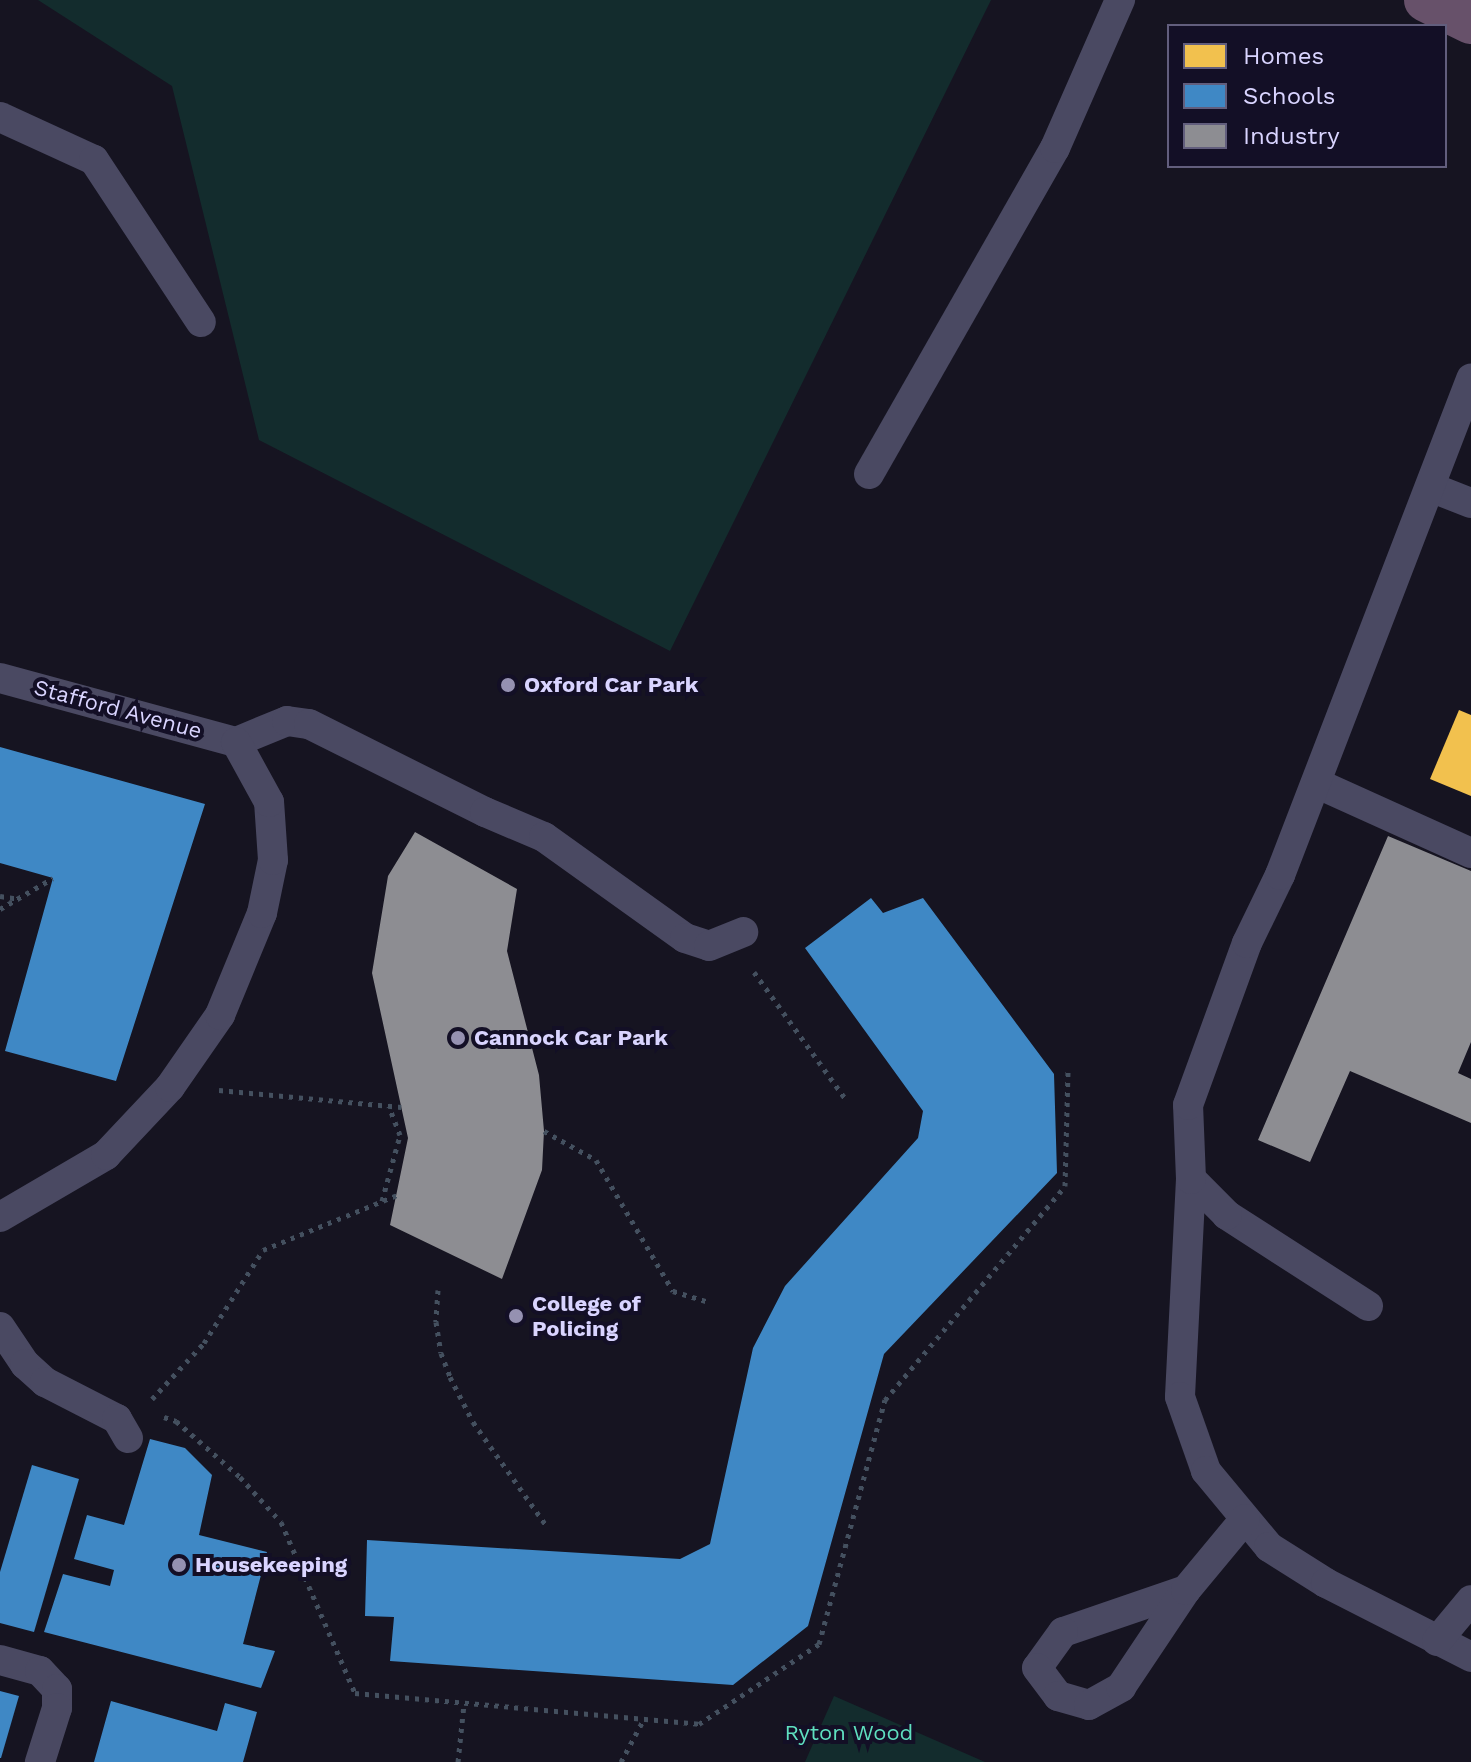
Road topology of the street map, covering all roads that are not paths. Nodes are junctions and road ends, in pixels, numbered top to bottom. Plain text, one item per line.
1 (1120, 0) edge
2 (1426, 0) edge
3 (1471, 22) edge
4 (0, 117) edge
5 (201, 322) dead end
6 (1471, 379) edge
7 (869, 474) dead end
8 (1430, 487) junction
9 (1471, 503) edge
10 (0, 678) edge
11 (236, 742) junction
12 (1316, 783) junction
13 (1471, 853) edge
14 (736, 934) road end
15 (1191, 1179) junction
16 (0, 1217) edge
17 (1368, 1306) dead end
18 (0, 1327) edge
19 (128, 1438) dead end
20 (1245, 1519) junction
21 (1186, 1590) junction
22 (1471, 1600) edge
23 (1437, 1641) junction
24 (1471, 1657) edge
25 (0, 1660) edge
26 (40, 1762) edge

1 - 7 lane
2 - 3 highway
4 - 5 lane
6 - 8 lane
8 - 9 lane
8 - 12 lane
10 - 11 lane, Stafford Avenue
11 - 14 lane
11 - 16 lane
12 - 13 lane
12 - 15 lane
15 - 17 lane
15 - 20 lane
18 - 19 lane
20 - 21 lane
20 - 23 lane
21 - 21 lane
22 - 23 lane
23 - 24 lane
25 - 26 lane

